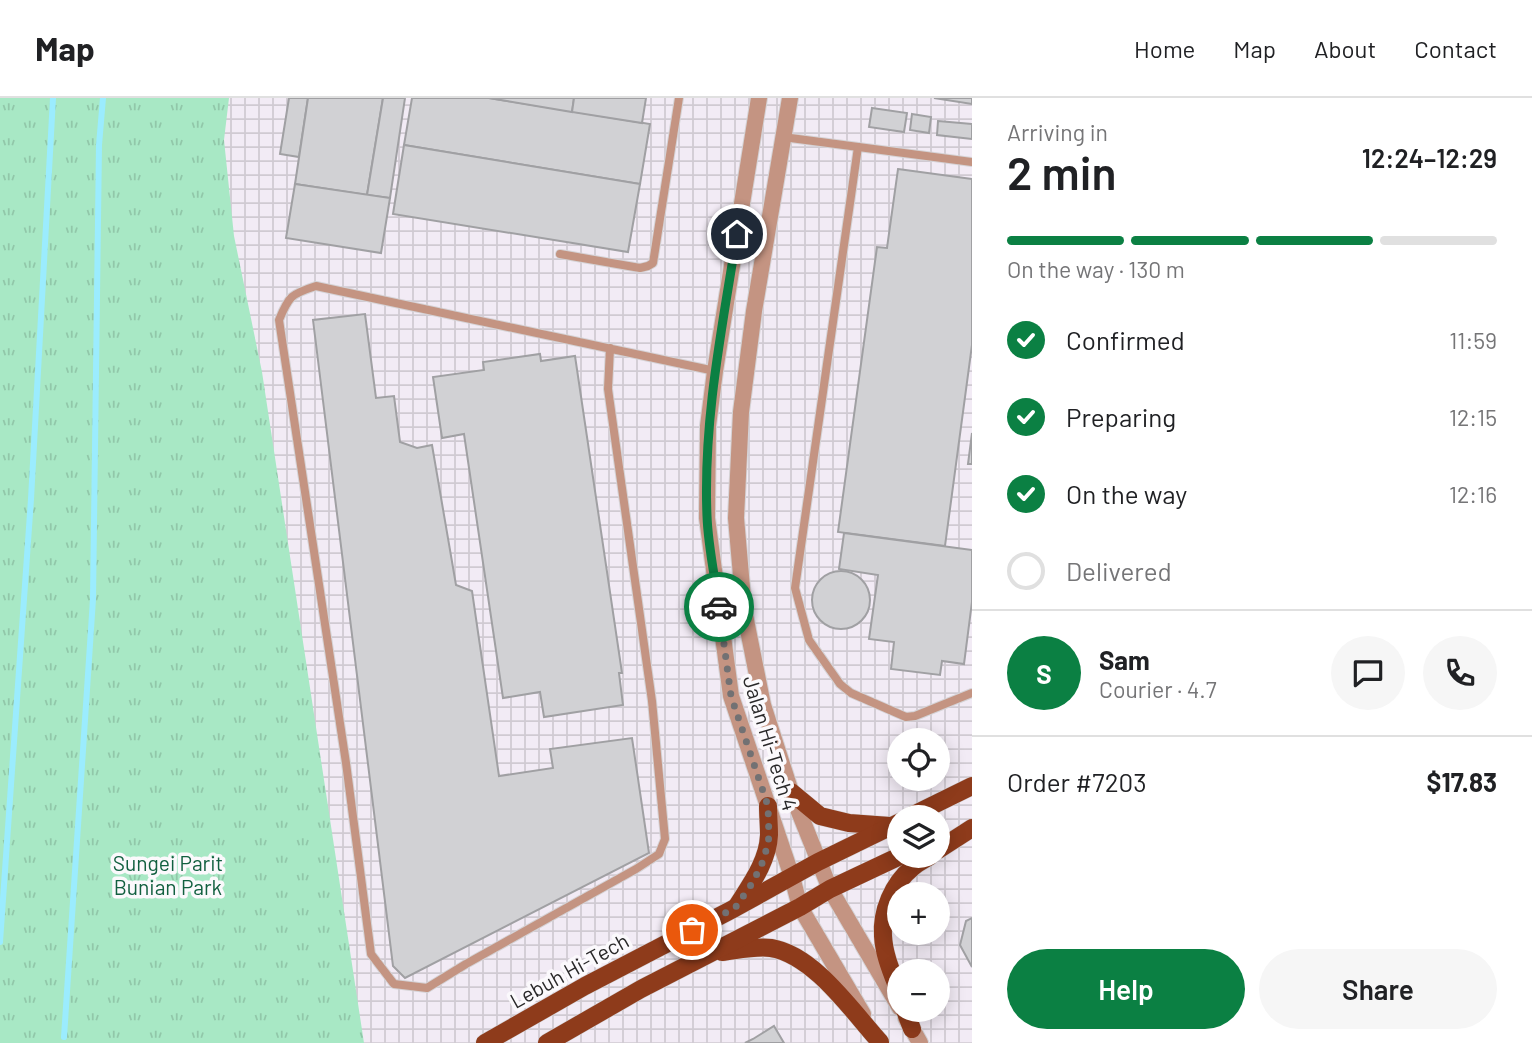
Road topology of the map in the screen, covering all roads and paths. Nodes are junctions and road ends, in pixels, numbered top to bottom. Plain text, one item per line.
1 (679, 98) edge
2 (759, 98) edge
3 (790, 98) edge
4 (783, 136) junction
5 (858, 147) junction
6 (972, 163) edge
7 (560, 254) dead end
8 (610, 348) junction
9 (715, 371) junction
10 (972, 693) edge
11 (972, 786) edge
12 (791, 792) junction
13 (933, 805) edge
14 (768, 806) junction
15 (972, 822) edge
16 (887, 824) edge
17 (887, 828) edge
18 (972, 828) edge
19 (950, 832) edge
20 (950, 842) edge
21 (818, 862) junction
22 (887, 862) edge
23 (912, 868) edge
24 (792, 877) junction
25 (830, 889) junction
26 (800, 907) junction
27 (735, 908) junction
28 (709, 954) junction
29 (888, 959) edge
30 (887, 984) edge
31 (485, 1043) edge
32 (547, 1043) edge
33 (880, 1043) edge

1 - 7 lane
2 - 9 street, Jalan Hi-Tech 4
3 - 4 street, Jalan Hi-Tech 4
4 - 5 lane
4 - 12 street, Jalan Hi-Tech 4
5 - 6 lane
5 - 10 lane
8 - 8 lane
8 - 9 lane
9 - 14 street, Jalan Hi-Tech 4
11 - 13 main road
12 - 16 main road
12 - 21 street, Jalan Hi-Tech 4
14 - 24 street, Jalan Hi-Tech 4
14 - 27 main road
15 - 19 main road
17 - 21 main road, Lebuh Hi-Tech
18 - 20 main road
21 - 24 main road, Lebuh Hi-Tech
21 - 25 street, Jalan Hi-Tech 4
22 - 25 main road
23 - 29 main road
24 - 26 street, Jalan Hi-Tech 4
24 - 27 main road, Lebuh Hi-Tech
25 - 26 main road
25 - 30 street, Jalan Hi-Tech 4
26 - 28 main road
26 - 33 street, Jalan Hi-Tech 4
27 - 31 main road, Lebuh Hi-Tech
28 - 32 main road
28 - 33 main road

